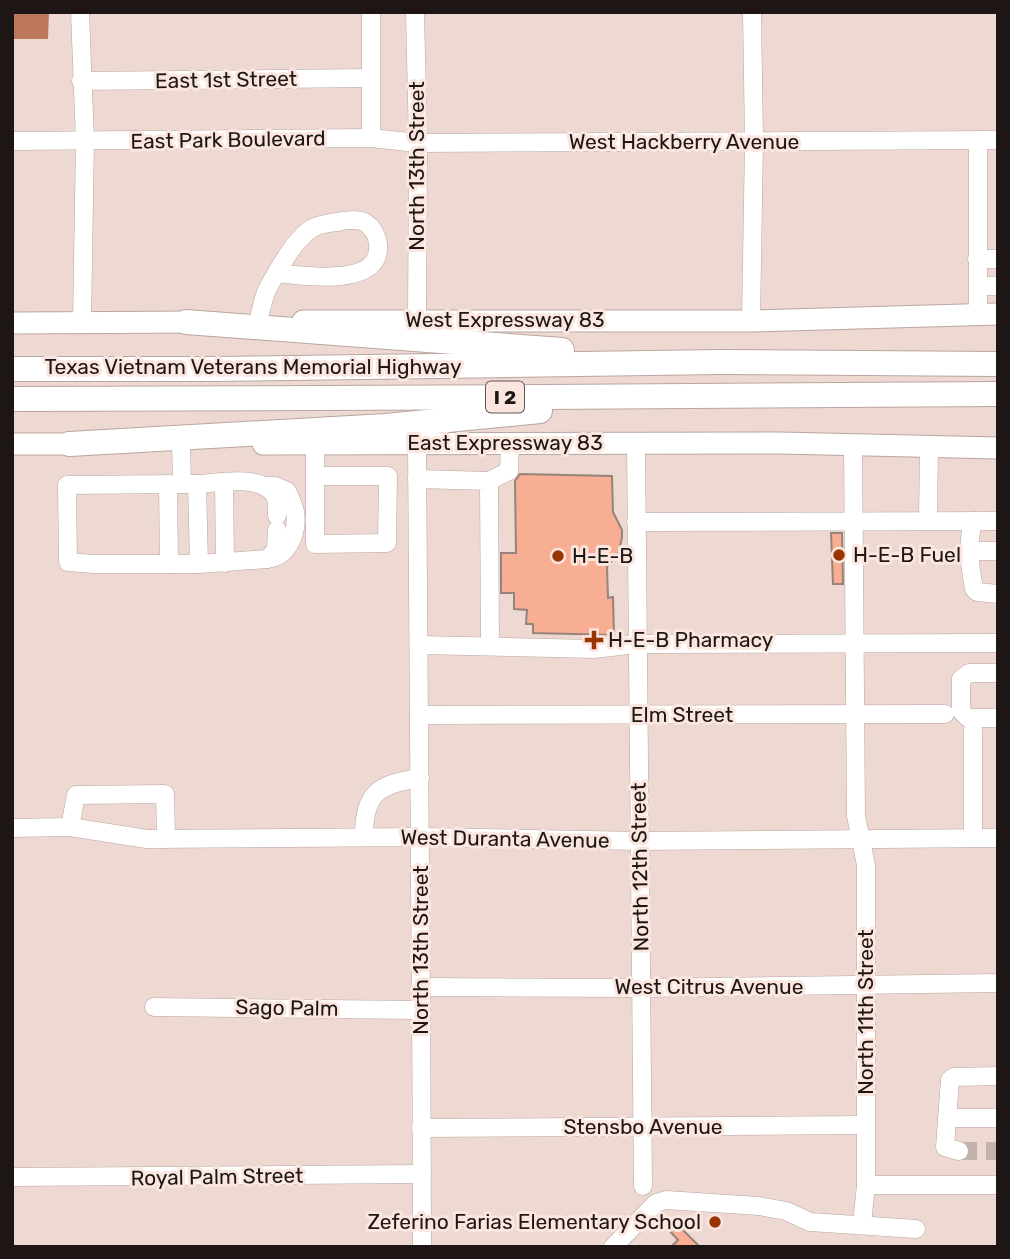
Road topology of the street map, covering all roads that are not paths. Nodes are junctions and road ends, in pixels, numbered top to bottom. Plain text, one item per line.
1 (80, 12) edge
2 (371, 12) edge
3 (415, 12) edge
4 (752, 12) edge
5 (370, 78) junction
6 (81, 81) junction
7 (371, 138) junction
8 (978, 140) junction
9 (998, 140) edge
10 (12, 141) edge
11 (85, 141) junction
12 (754, 142) junction
13 (418, 143) junction
14 (977, 259) junction
15 (998, 259) edge
16 (278, 273) junction
17 (978, 286) junction
18 (998, 286) edge
19 (988, 315) edge
20 (417, 320) junction
21 (258, 321) junction
22 (751, 321) junction
23 (82, 322) junction
24 (186, 322) junction
25 (12, 323) edge
26 (720, 362) junction
27 (998, 363) edge
28 (12, 369) edge
29 (998, 394) edge
30 (682, 398) junction
31 (12, 399) edge
32 (998, 438) edge
33 (417, 443) junction
34 (510, 443) junction
35 (636, 443) junction
36 (12, 444) edge
37 (69, 444) junction
38 (181, 444) junction
39 (315, 444) junction
40 (853, 444) junction
41 (929, 447) junction
42 (960, 448) junction
43 (998, 448) edge
44 (315, 477) junction
45 (418, 479) junction
46 (489, 481) junction
47 (223, 483) junction
48 (182, 484) junction
49 (263, 486) junction
50 (854, 521) junction
51 (928, 521) junction
52 (974, 521) junction
53 (998, 521) edge
54 (636, 522) junction
55 (387, 543) junction
56 (418, 543) junction
57 (974, 551) junction
58 (998, 551) edge
59 (272, 555) junction
60 (225, 563) junction
61 (169, 564) junction
62 (199, 564) junction
63 (998, 584) edge
64 (998, 594) edge
65 (855, 643) junction
66 (998, 643) edge
67 (636, 644) junction
68 (419, 645) junction
69 (490, 645) junction
70 (998, 673) edge
71 (945, 714) dead end
72 (419, 715) junction
73 (638, 715) junction
74 (854, 715) junction
75 (998, 718) edge
76 (973, 730) dead end
77 (420, 778) junction
78 (70, 827) junction
79 (12, 828) edge
80 (364, 837) junction
81 (422, 837) junction
82 (973, 838) junction
83 (998, 838) edge
84 (166, 839) junction
85 (862, 839) junction
86 (640, 841) junction
87 (998, 983) edge
88 (867, 985) junction
89 (420, 987) junction
90 (642, 988) junction
91 (154, 1007) dead end
92 (420, 1010) junction
93 (998, 1076) edge
94 (947, 1118) junction
95 (998, 1118) edge
96 (866, 1125) junction
97 (644, 1127) junction
98 (421, 1128) junction
99 (958, 1151) dead end
100 (422, 1174) junction
101 (12, 1177) edge
102 (866, 1185) junction
103 (998, 1185) edge
104 (643, 1186) dead end
105 (862, 1224) junction
106 (916, 1229) dead end
107 (422, 1247) edge
108 (613, 1247) edge

1 - 6 street
2 - 5 street
3 - 13 street, North 13th Street
4 - 12 street
5 - 6 street, East 1st Street
5 - 7 street
6 - 11 street
7 - 11 street, East Park Boulevard
7 - 13 street, West Hackberry Avenue
8 - 9 street, West Hackberry Avenue
8 - 12 street, West Hackberry Avenue
8 - 14 street
10 - 11 street
11 - 23 street
12 - 13 street, West Hackberry Avenue
12 - 22 street
13 - 20 street, North 13th Street
14 - 15 street
14 - 17 street
16 - 16 street
16 - 21 street
17 - 18 street
17 - 19 street
19 - 22 main road, West Expressway 83
20 - 21 main road, West Expressway 83
20 - 22 main road, West Expressway 83
21 - 24 main road, West Expressway 83
23 - 24 main road, West Expressway 83
23 - 25 main road, West Expressway 83
24 - 26 highway
26 - 27 highway, Texas Vietnam Veterans Memorial Highway / I 2
26 - 28 highway, Texas Vietnam Veterans Memorial Highway / I 2
29 - 30 highway, Texas Vietnam Veterans Memorial Highway / I 2
30 - 31 highway, Texas Vietnam Veterans Memorial Highway / I 2
30 - 37 highway
32 - 42 main road
33 - 34 main road, East Expressway 83
33 - 39 main road, East Expressway 83
33 - 45 street, North 13th Street
34 - 35 main road, East Expressway 83
34 - 46 street
35 - 40 main road, East Expressway 83
35 - 54 street, North 12th Street
36 - 37 main road, East Expressway 83
37 - 38 main road, East Expressway 83
38 - 39 main road, East Expressway 83
38 - 48 street
39 - 44 street
40 - 41 main road, East Expressway 83
40 - 50 street, North 11th Street
41 - 42 main road, East Expressway 83
41 - 51 street
42 - 43 main road, East Expressway 83
44 - 55 street
44 - 55 street
45 - 46 street
45 - 56 street, North 13th Street
46 - 69 street
47 - 48 street
47 - 49 street
47 - 60 street
48 - 61 street
48 - 61 street
48 - 62 street
49 - 59 street
49 - 59 street
50 - 51 street
50 - 54 street
50 - 65 street, North 11th Street
51 - 52 street
52 - 53 street
52 - 57 street
54 - 67 street, North 12th Street
55 - 56 street
56 - 68 street, North 13th Street
57 - 58 street
57 - 63 street
57 - 64 street
59 - 60 street
60 - 62 street
61 - 62 street
65 - 66 street
65 - 67 street
65 - 74 street, North 11th Street
67 - 69 street
67 - 73 street, North 12th Street
68 - 69 street
68 - 72 street, North 13th Street
70 - 75 street
71 - 74 street, Elm Street
72 - 73 street, Elm Street
72 - 77 street, North 13th Street
73 - 74 street, Elm Street
73 - 86 street, North 12th Street
74 - 85 street, North 11th Street
76 - 82 street
77 - 80 street
77 - 81 street, North 13th Street
78 - 79 street, West Duranta Avenue
78 - 84 street, West Duranta Avenue
78 - 84 street
80 - 81 street, West Duranta Avenue
80 - 84 street, West Duranta Avenue
81 - 86 street, West Duranta Avenue
81 - 89 street, North 13th Street
82 - 83 street, West Duranta Avenue
82 - 85 street, West Duranta Avenue
85 - 86 street, West Duranta Avenue
85 - 88 street, North 11th Street
86 - 90 street, North 12th Street
87 - 88 street, West Citrus Avenue
88 - 90 street, West Citrus Avenue
88 - 96 street, North 11th Street
89 - 90 street, West Citrus Avenue
89 - 92 street, North 13th Street
90 - 97 street, North 12th Street
91 - 92 street, Sago Palm
92 - 98 street, North 13th Street
93 - 94 street
94 - 95 street
94 - 99 street
96 - 97 street, Stensbo Avenue
96 - 102 street, North 11th Street
97 - 98 street, Stensbo Avenue
97 - 104 street, North 12th Street
98 - 100 street, North 13th Street
100 - 101 street, Royal Palm Street
100 - 107 street, North 13th Street
102 - 103 street
102 - 105 street, North 11th Street
105 - 106 street
105 - 108 street

